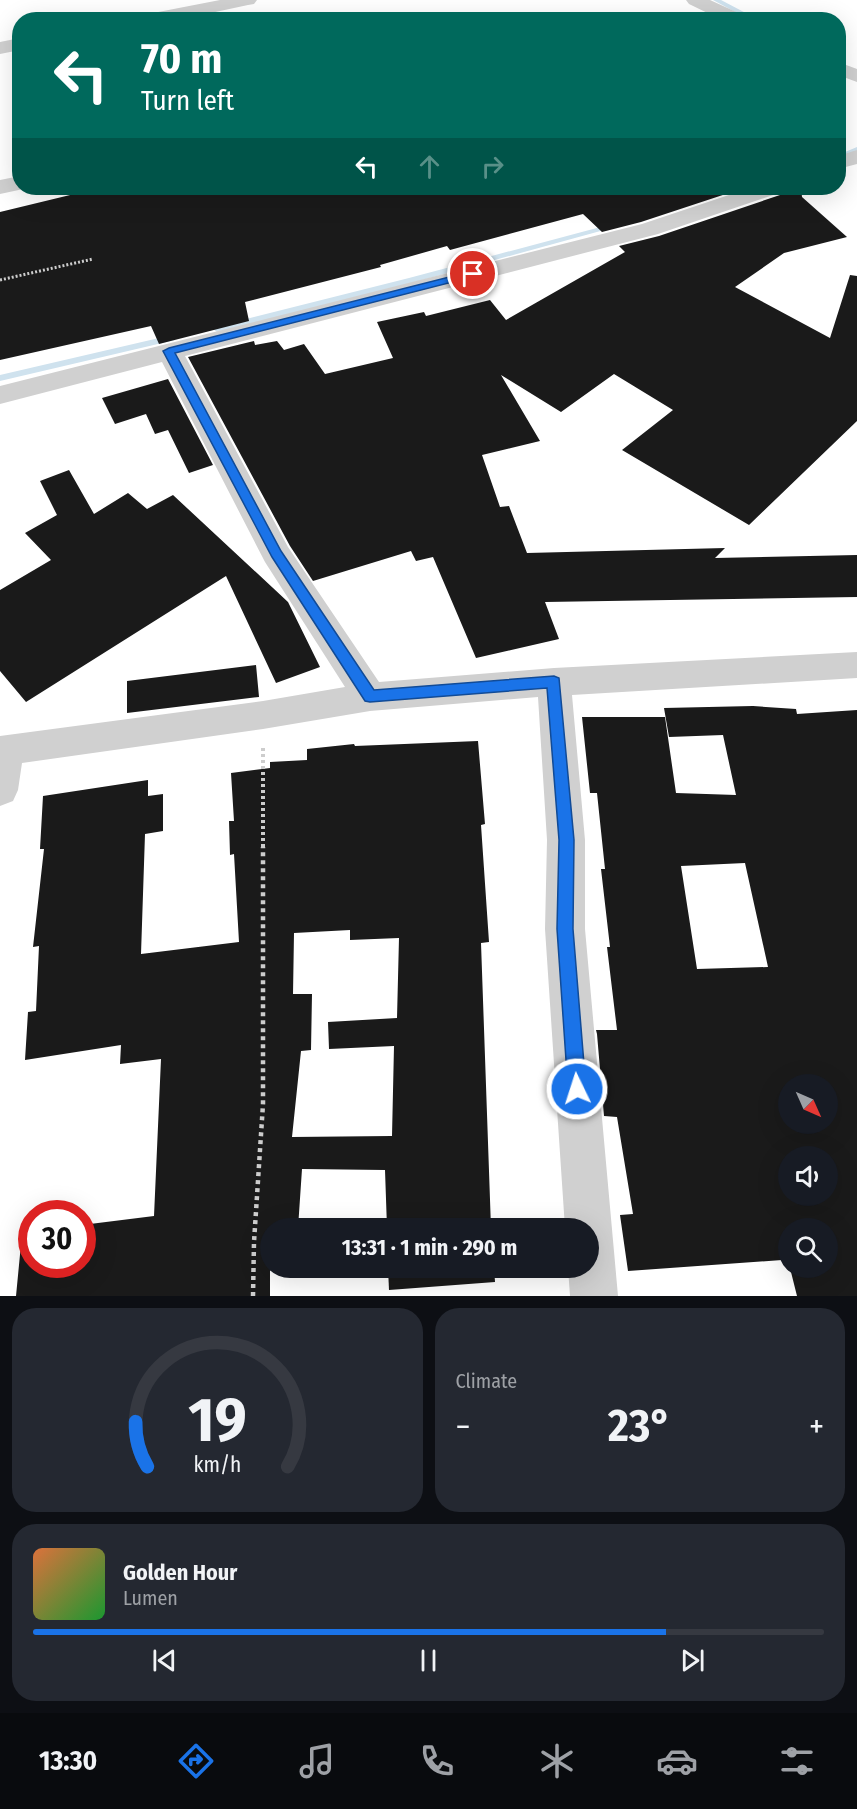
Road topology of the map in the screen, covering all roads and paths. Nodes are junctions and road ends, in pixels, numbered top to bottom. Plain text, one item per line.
1 (248, 0) edge
2 (695, 0) edge
3 (188, 12) edge
4 (721, 12) edge
5 (750, 195) edge
6 (93, 259) dead end
7 (0, 280) edge
8 (169, 351) junction
9 (0, 395) edge
10 (857, 665) edge
11 (554, 682) junction
12 (370, 697) junction
13 (263, 715) junction
14 (3, 751) edge
15 (0, 790) edge
16 (587, 1218) edge
17 (592, 1278) edge
18 (254, 1296) edge
19 (594, 1296) edge

1 - 3 street
2 - 4 street
5 - 8 street
6 - 7 path
8 - 9 street
8 - 12 street
10 - 11 street
11 - 12 street
11 - 16 street
12 - 13 street
13 - 14 street
13 - 18 path
14 - 15 street
17 - 19 street

